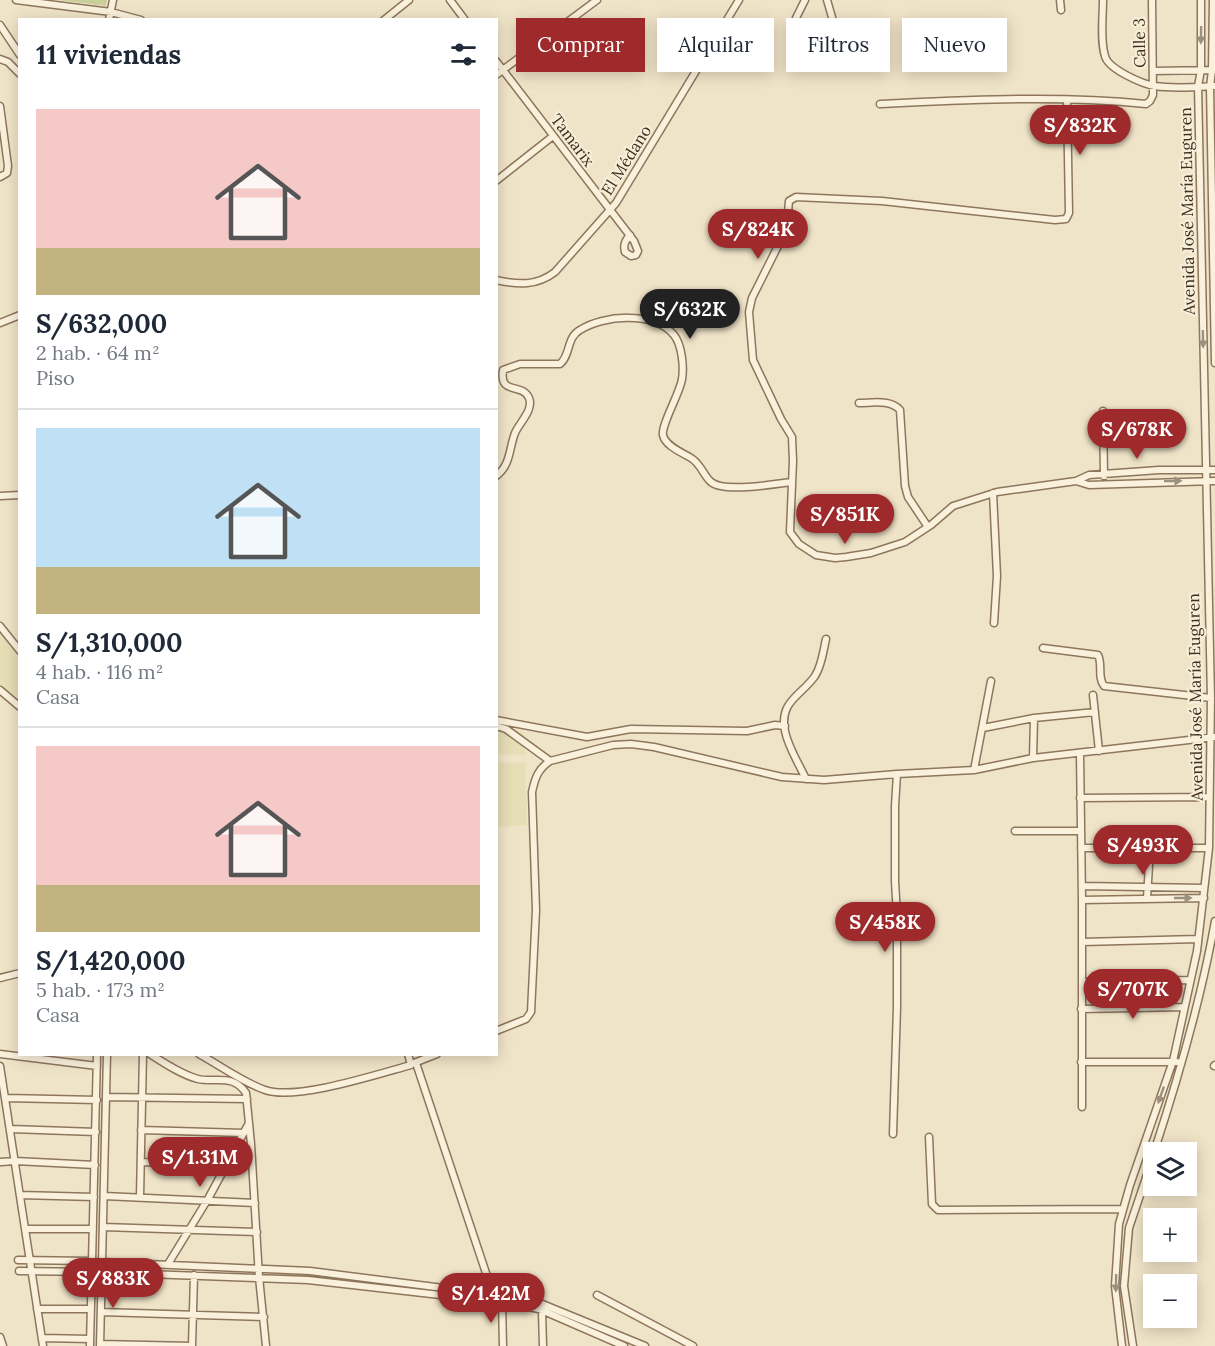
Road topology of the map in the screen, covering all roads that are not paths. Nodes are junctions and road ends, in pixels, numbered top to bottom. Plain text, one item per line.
1 (16, 0) edge
2 (113, 0) edge
3 (409, 0) edge
4 (450, 0) edge
5 (597, 0) edge
6 (739, 0) edge
7 (805, 0) edge
8 (827, 0) edge
9 (1060, 0) edge
10 (1103, 0) edge
11 (1152, 0) edge
12 (1201, 0) edge
13 (1213, 0) edge
14 (1061, 10) dead end
15 (1201, 14) junction
16 (1213, 14) junction
17 (110, 16) edge
18 (126, 18) edge
19 (386, 18) edge
20 (464, 18) edge
21 (796, 18) edge
22 (832, 18) edge
23 (0, 25) edge
24 (18, 52) edge
25 (0, 59) edge
26 (498, 64) edge
27 (503, 70) junction
28 (1200, 70) junction
29 (1214, 70) edge
30 (1153, 71) junction
31 (18, 72) edge
32 (498, 74) edge
33 (1153, 86) junction
34 (1198, 86) junction
35 (1213, 86) edge
36 (1067, 100) junction
37 (880, 104) dead end
38 (0, 106) edge
39 (553, 136) junction
40 (0, 177) edge
41 (498, 179) edge
42 (610, 211) junction
43 (1214, 221) edge
44 (1200, 222) junction
45 (630, 236) dead end
46 (498, 280) edge
47 (18, 315) edge
48 (0, 323) edge
49 (1215, 363) edge
50 (859, 403) dead end
51 (1103, 411) dead end
52 (1205, 470) junction
53 (1215, 470) edge
54 (498, 474) edge
55 (1104, 474) junction
56 (1076, 481) junction
57 (1205, 481) junction
58 (1215, 481) edge
59 (792, 482) junction
60 (1104, 483) junction
61 (993, 493) junction
62 (18, 495) edge
63 (0, 496) edge
64 (928, 527) junction
65 (1215, 581) edge
66 (1207, 582) junction
67 (994, 623) dead end
68 (0, 626) edge
69 (826, 639) dead end
70 (18, 648) edge
71 (1043, 648) dead end
72 (991, 681) dead end
73 (0, 690) edge
74 (1093, 695) dead end
75 (1211, 698) junction
76 (18, 705) edge
77 (1095, 712) junction
78 (1034, 718) junction
79 (498, 720) edge
80 (785, 726) junction
81 (498, 727) edge
82 (983, 728) junction
83 (1213, 737) edge
84 (1099, 751) junction
85 (1080, 753) junction
86 (1033, 758) junction
87 (550, 761) junction
88 (974, 770) junction
89 (897, 774) junction
90 (806, 779) junction
91 (1209, 796) junction
92 (1080, 798) junction
93 (1015, 831) dead end
94 (1080, 831) junction
95 (1080, 848) junction
96 (1150, 848) junction
97 (1209, 848) junction
98 (1082, 886) junction
99 (1147, 888) junction
100 (1204, 888) junction
101 (1147, 898) junction
102 (1204, 898) junction
103 (1082, 900) junction
104 (1215, 921) edge
105 (1198, 939) junction
106 (1082, 942) junction
107 (18, 974) edge
108 (0, 978) edge
109 (1190, 980) junction
110 (1083, 982) junction
111 (1184, 1007) junction
112 (1082, 1009) junction
113 (498, 1030) edge
114 (0, 1054) edge
115 (97, 1056) edge
116 (107, 1056) edge
117 (143, 1056) edge
118 (154, 1056) edge
119 (203, 1056) edge
120 (409, 1056) edge
121 (432, 1056) edge
122 (1173, 1061) junction
123 (1081, 1062) junction
124 (1183, 1063) junction
125 (414, 1064) junction
126 (0, 1066) edge
127 (97, 1066) junction
128 (106, 1097) junction
129 (142, 1097) junction
130 (6, 1098) junction
131 (247, 1099) junction
132 (97, 1100) junction
133 (1082, 1107) dead end
134 (249, 1122) junction
135 (11, 1129) junction
136 (141, 1130) junction
137 (96, 1132) junction
138 (244, 1133) junction
139 (892, 1134) dead end
140 (929, 1137) dead end
141 (1158, 1142) edge
142 (15, 1161) junction
143 (1, 1162) edge
144 (141, 1162) junction
145 (226, 1165) junction
146 (95, 1166) junction
147 (1143, 1186) edge
148 (20, 1195) junction
149 (104, 1196) junction
150 (94, 1197) junction
151 (140, 1197) junction
152 (208, 1199) junction
153 (255, 1203) junction
154 (1122, 1209) junction
155 (103, 1227) junction
156 (25, 1229) junction
157 (93, 1229) junction
158 (189, 1229) junction
159 (257, 1232) junction
160 (18, 1260) dead end
161 (30, 1260) junction
162 (92, 1261) junction
163 (102, 1262) junction
164 (168, 1264) junction
165 (259, 1267) junction
166 (19, 1271) dead end
167 (32, 1271) junction
168 (92, 1272) junction
169 (101, 1272) junction
170 (194, 1275) junction
171 (259, 1277) junction
172 (493, 1294) junction
173 (597, 1295) dead end
174 (502, 1302) junction
175 (37, 1309) junction
176 (90, 1309) junction
177 (542, 1311) junction
178 (101, 1312) junction
179 (193, 1315) junction
180 (264, 1317) junction
181 (0, 1337) edge
182 (42, 1338) junction
183 (90, 1342) edge
184 (100, 1345) edge
185 (3, 1346) edge
186 (43, 1346) edge
187 (191, 1346) edge
188 (266, 1346) edge
189 (503, 1346) edge
190 (543, 1346) edge
191 (624, 1346) edge
192 (645, 1346) edge
193 (693, 1346) edge
194 (1122, 1346) edge
195 (1132, 1346) edge

1 - 17 street
2 - 17 street
3 - 19 street
4 - 20 street
5 - 27 street
6 - 42 street, El Médano
7 - 21 street
8 - 22 street
9 - 14 street
10 - 33 street
11 - 30 street, Calle 3
12 - 15 street, Avenida José María Euguren
13 - 16 street, Avenida José María Euguren
15 - 16 street
15 -> 28 street, Avenida José María Euguren
16 - 29 street, Avenida José María Euguren
17 - 18 street
23 - 24 street
25 - 31 street
26 - 27 street, Tamarix
27 - 32 street
27 - 39 street, Tamarix
28 - 29 street
28 - 30 street
28 - 34 street, Avenida José María Euguren
29 - 35 street, Avenida José María Euguren
30 - 33 street, Calle 3
33 - 34 street
33 - 36 street
34 - 35 street
34 - 44 street, Avenida José María Euguren
35 - 43 street, Avenida José María Euguren
36 - 37 street
36 - 59 street
38 - 40 street
39 - 41 street
39 - 42 street, Tamarix
42 - 45 street, Tamarix
42 - 46 street, El Médano
43 - 44 street
43 - 49 street, Avenida José María Euguren
44 -> 52 street, Avenida José María Euguren
47 - 48 street
50 - 64 street
51 - 55 street
52 - 53 street
52 - 55 street
52 - 57 street, Avenida José María Euguren
54 - 59 street
55 - 56 street
55 - 60 street
56 - 60 street
56 - 61 street
57 - 58 street
60 -> 57 street
57 - 66 street, Avenida José María Euguren
59 - 64 street
61 - 64 street
61 - 67 street
62 - 63 street
65 - 66 street
66 - 75 street, Avenida José María Euguren
68 - 70 street
69 - 80 street
71 - 75 street
72 - 82 street
73 - 76 street
74 - 77 street
75 - 83 street, Avenida José María Euguren
77 - 78 street
77 - 84 street
78 - 82 street
78 - 86 street
79 - 80 street
80 - 90 street
81 - 87 street
82 - 88 street
83 - 84 street
83 - 91 street, Avenida José María Euguren
84 - 85 street
85 - 86 street
85 - 92 street
86 - 88 street
87 - 90 street
87 - 113 street
88 - 89 street
89 - 90 street
89 - 139 street
91 - 92 street
91 - 97 street, Avenida José María Euguren
92 - 94 street
93 - 94 street
94 - 95 street
95 - 96 street
95 - 98 street
96 - 97 street
96 - 99 street
97 - 100 street, Avenida José María Euguren
98 - 99 street
98 - 103 street
99 - 100 street
99 - 101 street
100 - 102 street, Avenida José María Euguren
101 -> 102 street
101 - 103 street
102 - 105 street, Avenida José María Euguren
103 - 106 street
104 - 124 street
105 - 106 street
105 - 109 street, Avenida José María Euguren
106 - 110 street
107 - 108 street
109 - 110 street
109 - 111 street, Avenida José María Euguren
110 - 112 street
111 - 112 street
111 - 122 street, Avenida José María Euguren
112 - 123 street
114 - 127 street
115 - 127 street
116 - 128 street
117 - 129 street
118 - 131 street
119 - 125 street
120 - 125 street
121 - 125 street
122 - 123 street
122 - 124 street
122 -> 154 street, Avenida José María Euguren
123 - 133 street
124 - 141 street
125 - 172 street
126 - 130 street
127 - 132 street
128 - 129 street
128 - 149 street
129 - 131 street
129 - 136 street
130 - 132 street
130 - 135 street
131 - 134 street
132 - 137 street
134 - 138 street
134 - 153 street
135 - 137 street
135 - 142 street
136 - 138 street
136 - 144 street
137 - 146 street
138 - 145 street
140 - 154 street
142 - 143 street
142 - 146 street
142 - 148 street
144 - 145 street
144 - 151 street
145 - 152 street
146 - 150 street
147 - 195 street
148 - 150 street
148 - 156 street
149 - 151 street
149 - 155 street
150 - 157 street
151 - 152 street
152 - 153 street
152 - 158 street
153 - 159 street
154 -> 194 street, Avenida José María Euguren
155 - 158 street
155 - 163 street
156 - 157 street
156 - 161 street
157 - 162 street
158 - 159 street
158 - 164 street
159 - 165 street
160 - 161 street
161 - 162 street
161 - 167 street
162 - 168 street
163 - 164 street
163 - 169 street
164 - 165 street
165 - 171 street
165 - 172 street
166 - 167 street
167 - 168 street
167 - 175 street
168 - 169 street
168 - 176 street
169 - 170 street
169 - 178 street
170 - 171 street
170 - 179 street
171 - 174 street
171 - 180 street
172 - 192 street
173 - 193 street
174 - 177 street
174 - 189 street
175 - 176 street
175 - 182 street
176 - 183 street
177 - 190 street
177 - 191 street
178 - 179 street
178 - 184 street
179 - 180 street
179 - 187 street
180 - 188 street
181 - 185 street
182 - 183 street
182 - 186 street
184 - 187 street

